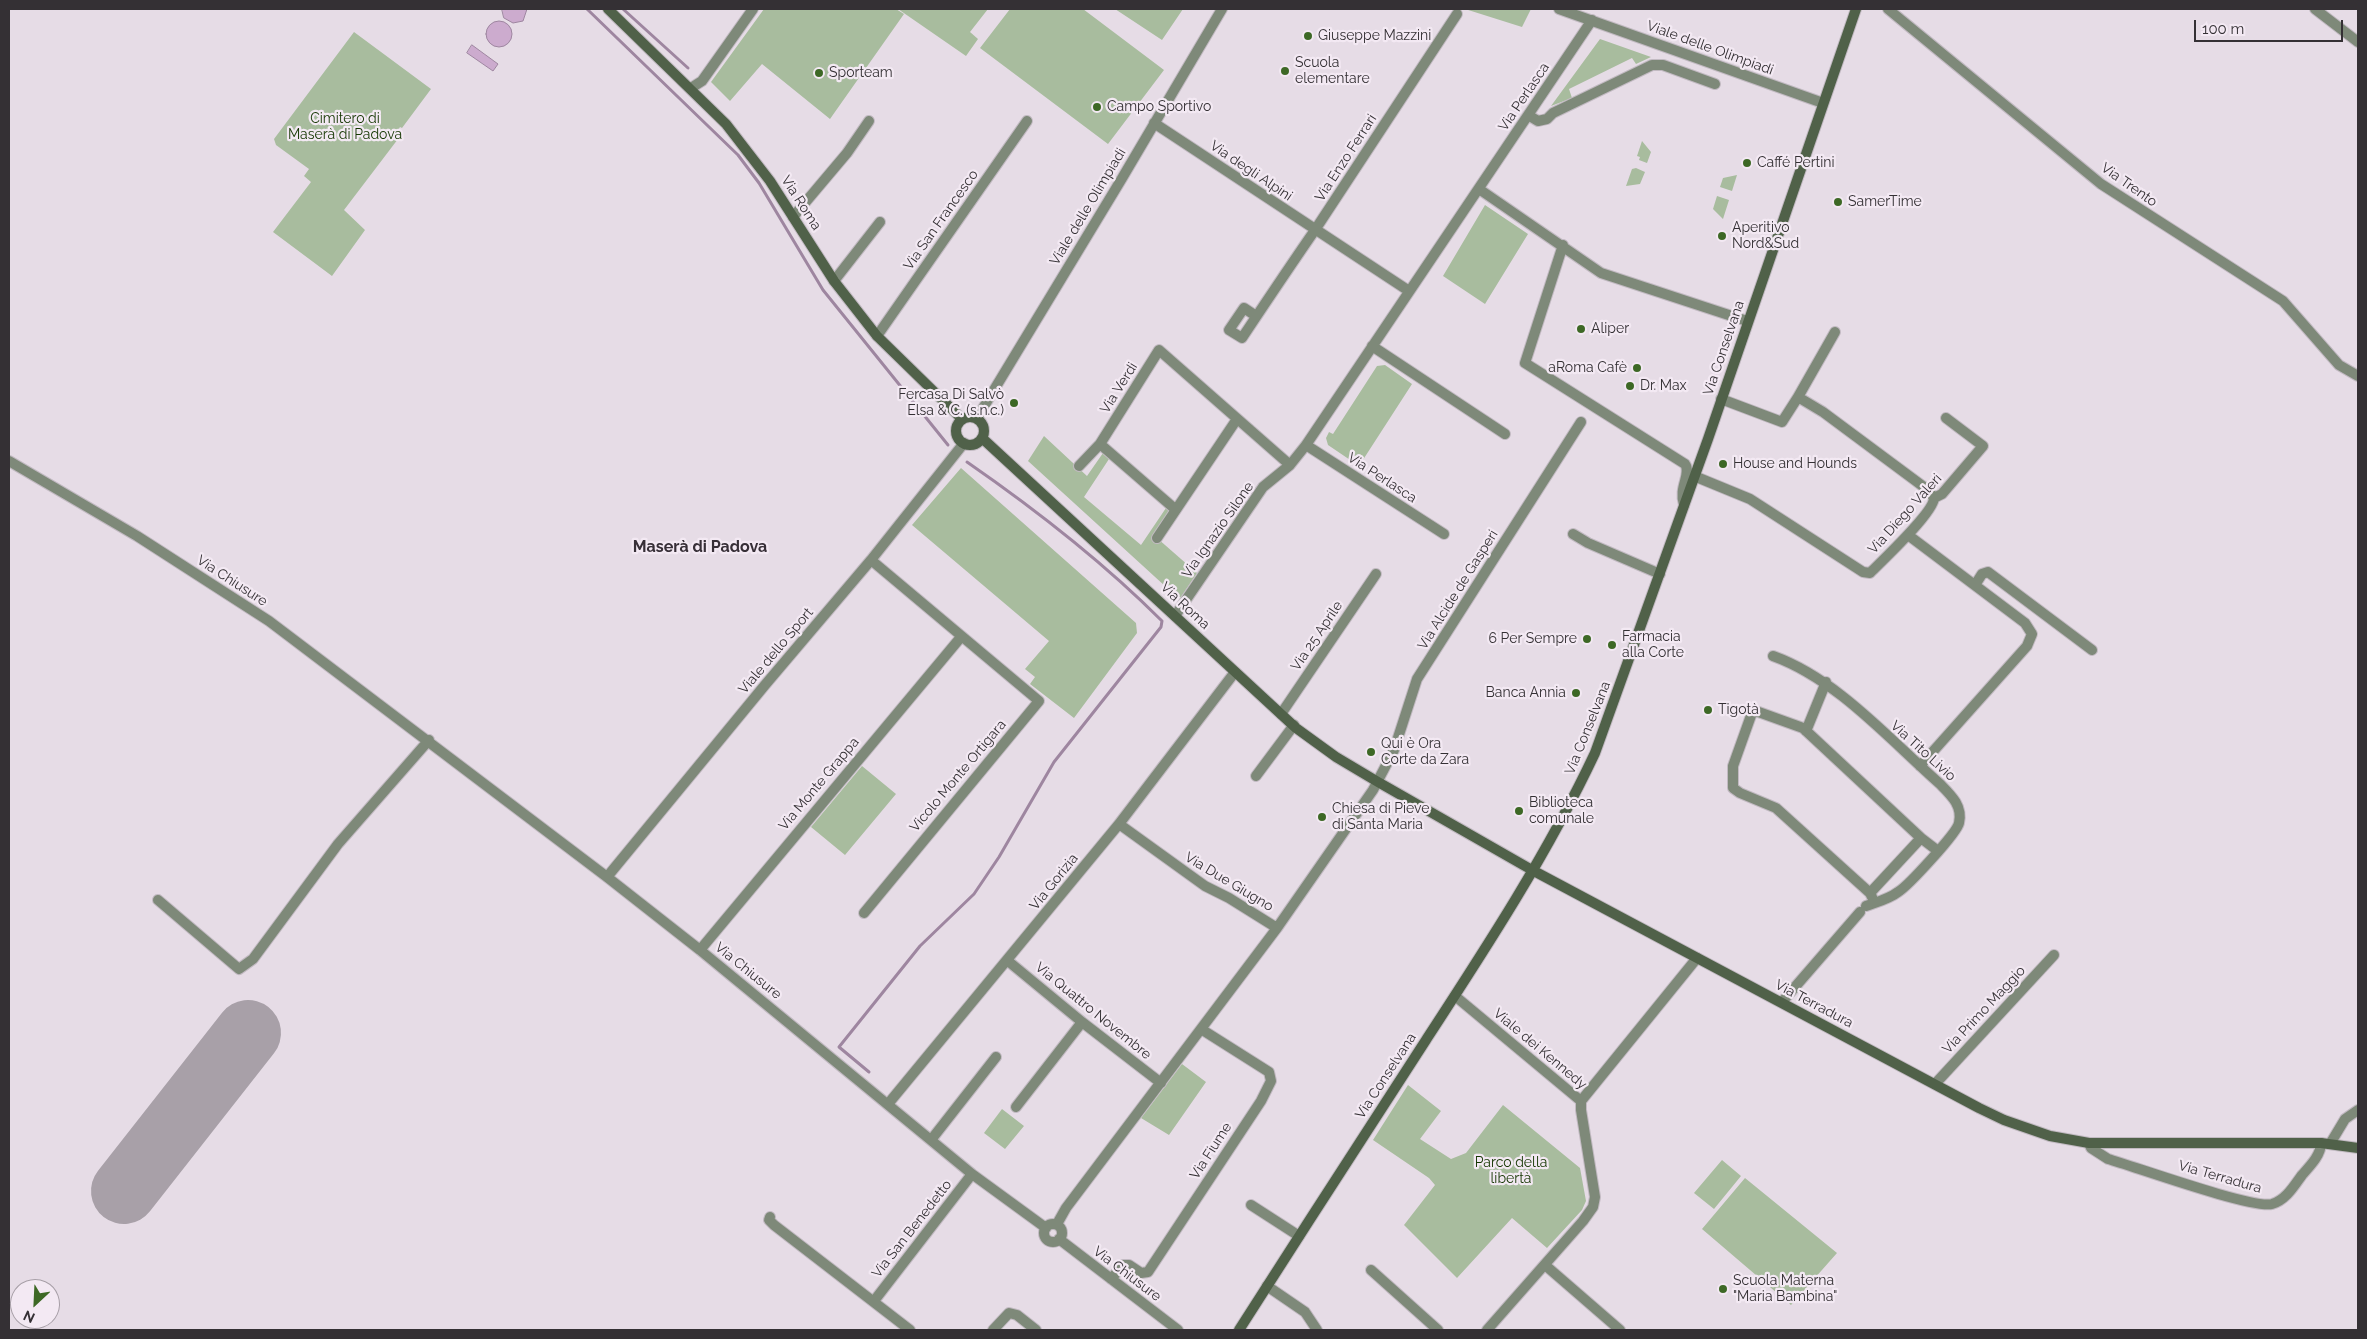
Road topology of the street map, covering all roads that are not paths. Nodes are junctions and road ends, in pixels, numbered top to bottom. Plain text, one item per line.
1 (608, 9) edge
2 (753, 9) edge
3 (1222, 9) edge
4 (1559, 9) edge
5 (1856, 9) edge
6 (1888, 9) edge
7 (2315, 9) edge
8 (1457, 14) dead end
9 (1592, 20) junction
10 (2358, 42) edge
11 (1715, 84) dead end
12 (691, 88) junction
13 (1823, 104) junction
14 (1534, 105) junction
15 (1553, 113) junction
16 (1528, 115) junction
17 (869, 121) dead end
18 (1027, 121) dead end
19 (1154, 123) junction
20 (1479, 189) junction
21 (793, 218) junction
22 (880, 222) dead end
23 (1315, 230) junction
24 (1563, 245) junction
25 (834, 281) junction
26 (1409, 291) junction
27 (1256, 316) dead end
28 (1747, 321) junction
29 (1835, 332) dead end
30 (877, 336) junction
31 (1372, 346) junction
32 (2358, 376) edge
33 (1798, 397) junction
34 (1721, 399) junction
35 (977, 418) junction
36 (1946, 418) dead end
37 (962, 419) junction
38 (1237, 419) junction
39 (1581, 422) dead end
40 (1505, 434) dead end
41 (982, 438) junction
42 (964, 443) junction
43 (1100, 444) junction
44 (1306, 445) junction
45 (9, 460) edge
46 (1290, 464) junction
47 (1079, 466) dead end
48 (1694, 476) junction
49 (1934, 498) junction
50 (1684, 505) junction
51 (1175, 509) junction
52 (1444, 534) dead end
53 (1572, 534) dead end
54 (1908, 535) junction
55 (1157, 538) dead end
56 (871, 560) junction
57 (1376, 574) dead end
58 (1660, 574) junction
59 (1975, 585) junction
60 (1176, 616) junction
61 (961, 637) junction
62 (2092, 650) dead end
63 (1773, 656) dead end
64 (1235, 672) junction
65 (1826, 682) junction
66 (1281, 714) junction
67 (1294, 726) junction
68 (1806, 731) junction
69 (429, 740) junction
70 (1920, 766) junction
71 (1256, 776) dead end
72 (1378, 782) junction
73 (1119, 824) junction
74 (1921, 838) junction
75 (1938, 851) junction
76 (1532, 870) junction
77 (607, 877) junction
78 (158, 900) dead end
79 (1868, 903) junction
80 (864, 913) dead end
81 (1277, 928) junction
82 (700, 950) junction
83 (2054, 955) dead end
84 (1697, 958) junction
85 (1008, 961) junction
86 (1455, 996) junction
87 (1782, 1002) junction
88 (1082, 1022) junction
89 (1201, 1029) junction
90 (996, 1057) dead end
91 (1161, 1083) junction
92 (1935, 1084) junction
93 (1581, 1101) junction
94 (888, 1104) junction
95 (1016, 1107) dead end
96 (2358, 1110) edge
97 (931, 1140) junction
98 (2090, 1143) junction
99 (2325, 1144) junction
100 (2358, 1148) edge
101 (972, 1174) junction
102 (1251, 1205) dead end
103 (770, 1216) dead end
104 (1057, 1224) junction
105 (1046, 1228) junction
106 (1299, 1236) junction
107 (1059, 1239) junction
108 (1545, 1265) junction
109 (1371, 1270) dead end
110 (1111, 1279) junction
111 (1267, 1286) junction
112 (874, 1301) junction
113 (910, 1330) edge
114 (993, 1330) edge
115 (1036, 1330) edge
116 (1178, 1330) edge
117 (1239, 1330) edge
118 (1317, 1330) edge
119 (1438, 1330) edge
120 (1487, 1330) edge
121 (1620, 1330) edge

1 - 12 main road, Via Roma
2 - 12 street
3 - 19 street, Viale delle Olimpiadi
4 - 9 street, Viale delle Olimpiadi
5 - 13 main road, Via Conselvana
6 - 32 street, Via Trento
7 - 10 street
8 - 23 street, Via Enzo Ferrari
9 - 13 street, Viale delle Olimpiadi
9 - 14 street, Via Perlasca
11 - 15 street
12 - 21 main road, Via Roma
13 - 28 main road, Via Conselvana
14 - 15 street
14 - 16 street, Via Perlasca
15 - 16 street
16 - 20 street, Via Perlasca
17 - 21 street
18 - 30 street, Via San Francesco
19 - 23 street, Via degli Alpini
19 - 35 street, Viale delle Olimpiadi
20 - 24 street
20 - 26 street, Via Perlasca
21 - 25 main road, Via Roma
22 - 25 street
23 - 26 street, Via degli Alpini
23 - 27 street, Via Enzo Ferrari
24 - 28 street
24 - 50 street
25 - 30 main road, Via Roma
26 - 31 street, Via Perlasca
28 - 34 main road, Via Conselvana
29 - 33 street
30 - 37 main road, Via Roma
31 - 40 street
31 - 44 street, Via Perlasca
33 - 34 street
33 - 49 street
34 - 48 main road, Via Conselvana
35 - 37 main road
35 - 41 main road
36 - 49 street, Via Diego Valeri
37 - 42 main road
38 - 43 street, Via Verdi
38 - 46 street, Via Verdi
38 - 51 street
39 - 72 street, Via Alcide de Gasperi
41 - 42 main road
41 - 60 main road, Via Roma
42 - 56 street, Viale dello Sport
43 - 47 street
43 - 51 street
44 - 46 street, Via Perlasca
44 - 52 street, Via Perlasca
45 - 69 street, Via Chiusure
46 - 60 street, Via Ignazio Silone
48 - 50 main road, Via Conselvana
48 - 54 street, Via Diego Valeri
49 - 54 street, Via Diego Valeri
50 - 58 main road, Via Conselvana
51 - 55 street
53 - 58 street
54 - 59 street
56 - 61 street
56 - 77 street, Viale dello Sport
57 - 66 street, Via 25 Aprile
58 - 76 main road, Via Conselvana
59 - 62 street
59 - 70 street
60 - 64 main road, Via Roma
61 - 80 street, Vicolo Monte Ortigara
61 - 82 street, Via Monte Grappa
63 - 65 street, Via Tito Livio
64 - 66 main road, Via Roma
64 - 73 street, Via Gorizia
65 - 68 street
65 - 70 street, Via Tito Livio
66 - 67 main road, Via Roma
67 - 71 street
67 - 72 main road, Via Roma
68 - 74 street
68 - 79 street
69 - 77 street, Via Chiusure
69 - 78 street
70 - 75 street, Via Tito Livio
72 - 76 main road, Via Roma
72 - 81 street
73 - 81 street, Via Due Giugno
73 - 85 street, Via Gorizia
74 - 75 street
74 - 79 street
75 - 79 street, Via Tito Livio
76 - 84 main road, Via Terradura
76 - 86 main road, Via Conselvana
77 - 82 street, Via Chiusure
79 - 87 street, Via Tito Livio
81 - 89 street
82 - 94 street, Via Chiusure
83 - 92 street, Via Primo Maggio
84 - 87 main road, Via Terradura
84 - 93 street
85 - 88 street, Via Quattro Novembre
85 - 94 street, Via Gorizia
86 - 93 street, Viale dei Kennedy
86 - 106 main road, Via Conselvana
87 - 92 main road, Via Terradura
88 - 91 street, Via Quattro Novembre
88 - 95 street
89 - 91 street
89 - 110 street, Via Fiume
90 - 97 street
91 - 104 street
92 - 98 main road, Via Terradura
93 - 108 street, Viale dei Kennedy
94 - 97 street, Via Chiusure
96 - 99 street
97 - 101 street, Via Chiusure
98 - 99 main road, Via Terradura
98 - 99 street, Via Terradura
99 - 100 main road, Via Terradura
101 - 105 street, Via Chiusure
101 - 112 street, Via San Benedetto
102 - 106 street
103 - 112 street, Via San Benedetto
104 - 105 street
104 - 107 street
105 - 107 street, Via Chiusure
106 - 111 main road, Via Conselvana
107 - 110 street, Via Chiusure
108 - 120 street, Viale dei Kennedy
108 - 121 street
109 - 119 street
110 - 116 street, Via Chiusure
111 - 117 main road, Via Conselvana
111 - 118 street
112 - 113 street, Via San Benedetto
114 - 115 street

